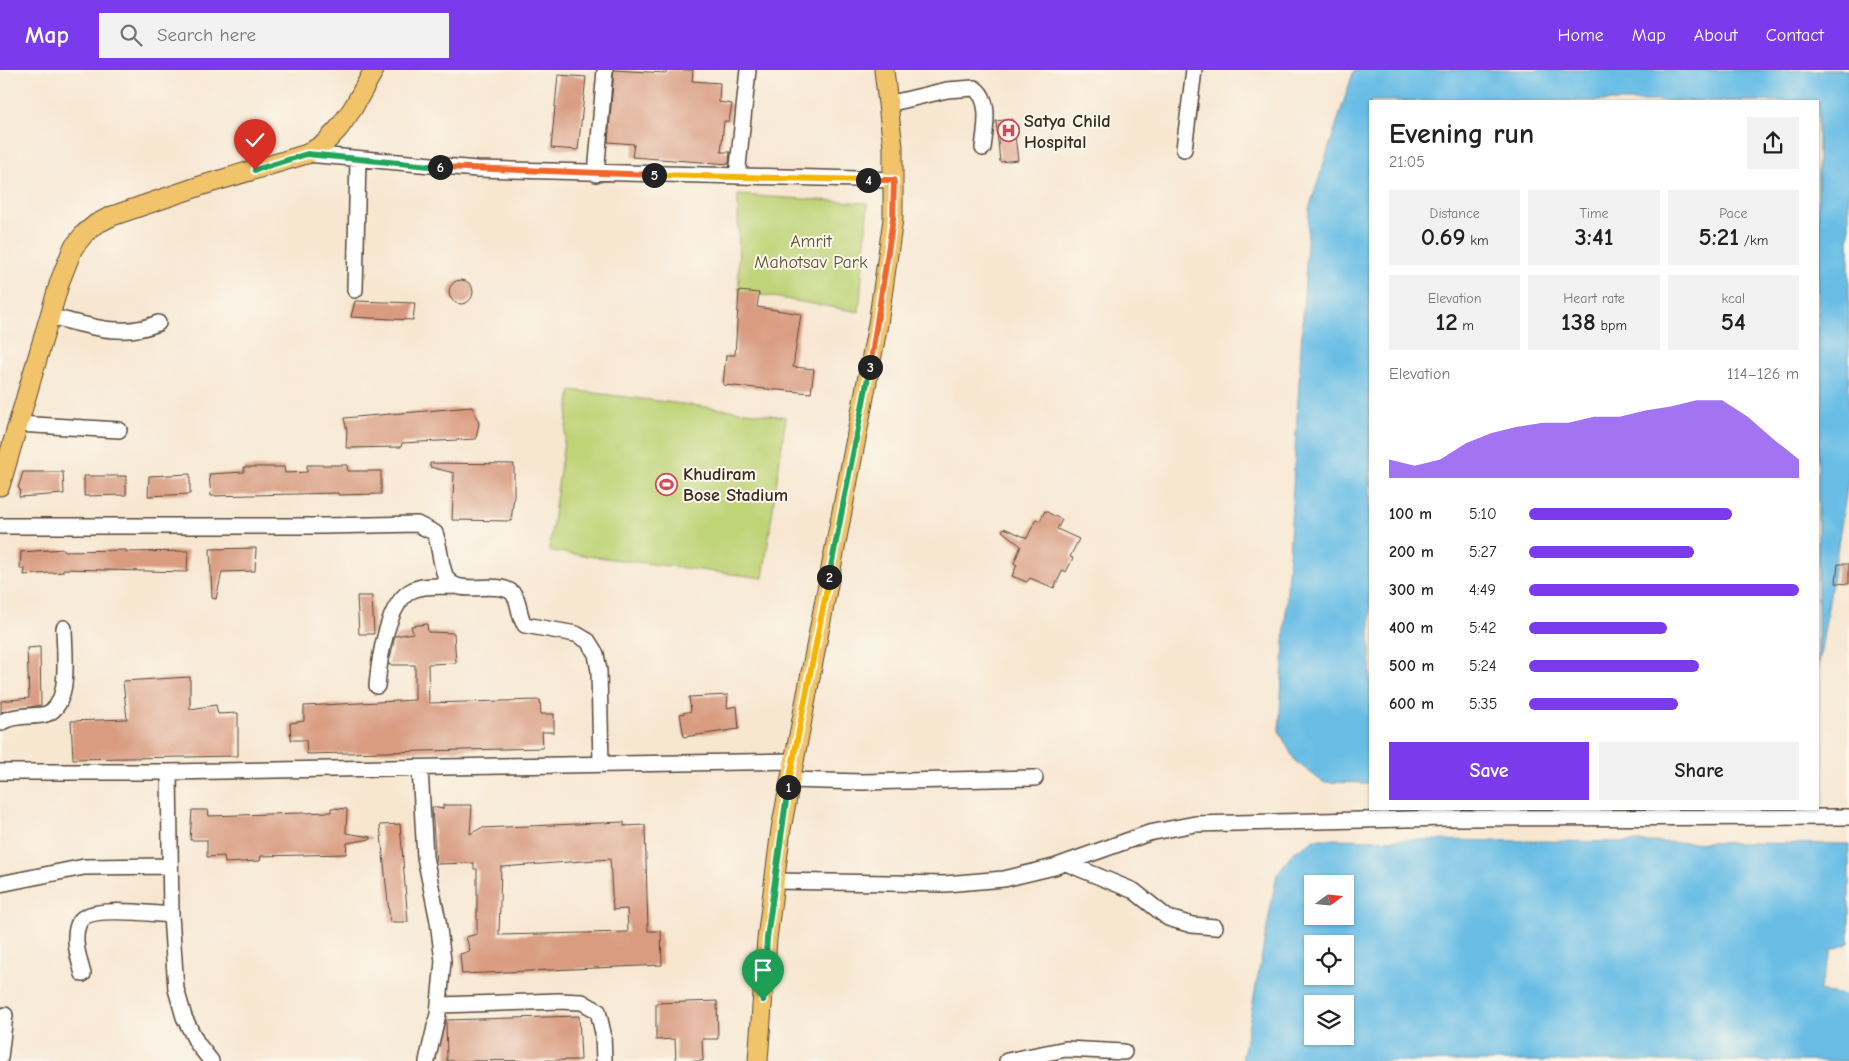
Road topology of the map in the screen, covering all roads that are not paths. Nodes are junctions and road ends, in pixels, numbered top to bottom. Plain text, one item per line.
1 (374, 70) edge
2 (605, 70) edge
3 (748, 70) edge
4 (884, 70) edge
5 (1194, 70) edge
6 (888, 104) junction
7 (983, 148) dead end
8 (1184, 149) dead end
9 (307, 154) junction
10 (358, 159) junction
11 (596, 174) junction
12 (738, 176) junction
13 (894, 180) junction
14 (355, 290) dead end
15 (49, 316) junction
16 (158, 323) dead end
17 (18, 424) junction
18 (119, 430) dead end
19 (0, 486) edge
20 (0, 526) edge
21 (456, 586) junction
22 (64, 628) dead end
23 (377, 686) dead end
24 (0, 723) edge
25 (792, 761) junction
26 (601, 764) junction
27 (420, 768) junction
28 (0, 772) edge
29 (169, 772) junction
30 (1035, 778) dead end
31 (789, 780) junction
32 (1849, 817) edge
33 (1066, 863) junction
34 (170, 866) junction
35 (774, 881) junction
36 (0, 884) edge
37 (171, 915) junction
38 (1216, 927) dead end
39 (82, 974) dead end
40 (440, 1005) junction
41 (5, 1015) dead end
42 (1124, 1052) dead end
43 (0, 1058) edge
44 (210, 1061) edge
45 (427, 1061) edge
46 (604, 1061) edge
47 (758, 1061) edge
48 (1007, 1061) edge

1 - 9 main road
2 - 11 street
3 - 12 street
4 - 6 main road
5 - 8 street
6 - 7 street
6 - 13 main road
9 - 10 street
9 - 15 main road
10 - 11 street
10 - 14 street
11 - 12 street
12 - 13 street
13 - 25 main road
15 - 16 street
15 - 17 main road
17 - 18 street
17 - 19 main road
20 - 21 street
21 - 23 street
21 - 26 street
22 - 24 street
25 - 26 street
25 - 31 main road
26 - 27 street
27 - 29 street
27 - 40 street
28 - 29 street
29 - 34 street
30 - 31 street
31 - 35 main road
32 - 33 street
33 - 35 street
33 - 38 street
34 - 36 street
34 - 37 street
35 - 47 main road
37 - 39 street
37 - 44 street
40 - 45 street
40 - 46 street
41 - 43 street
42 - 48 street

